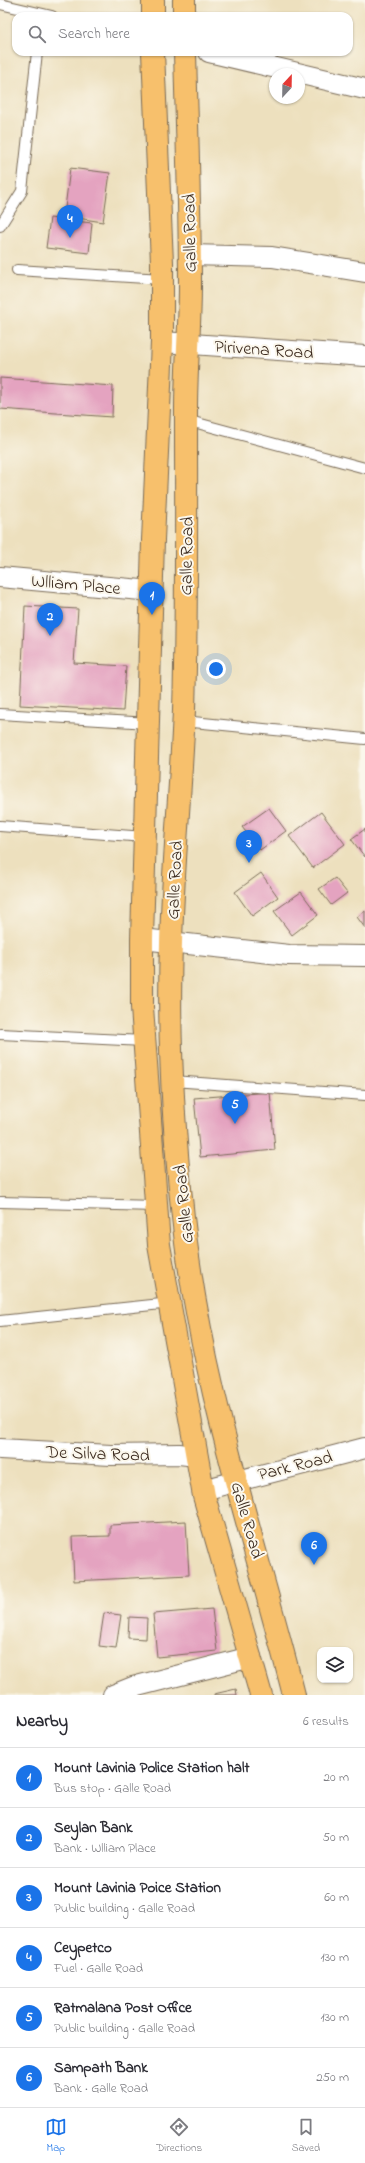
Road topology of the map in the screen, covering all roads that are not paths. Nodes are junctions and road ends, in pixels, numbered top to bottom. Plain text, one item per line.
1 (153, 0) edge
2 (184, 0) edge
3 (0, 4) edge
4 (30, 12) edge
5 (153, 12) edge
6 (184, 12) edge
7 (37, 56) edge
8 (153, 56) edge
9 (185, 56) edge
10 (226, 56) edge
11 (365, 89) edge
12 (0, 226) edge
13 (190, 255) junction
14 (17, 270) dead end
15 (365, 272) edge
16 (162, 279) junction
17 (162, 342) junction
18 (188, 344) junction
19 (365, 356) edge
20 (186, 420) junction
21 (365, 468) edge
22 (0, 577) edge
23 (152, 591) junction
24 (0, 714) edge
25 (183, 721) junction
26 (149, 723) junction
27 (365, 739) edge
28 (0, 826) edge
29 (145, 837) junction
30 (142, 939) junction
31 (171, 942) junction
32 (365, 956) edge
33 (0, 1034) edge
34 (144, 1041) junction
35 (172, 1081) junction
36 (365, 1095) edge
37 (0, 1202) edge
38 (156, 1206) junction
39 (171, 1303) junction
40 (0, 1321) edge
41 (365, 1448) edge
42 (0, 1449) edge
43 (197, 1456) junction
44 (237, 1480) junction
45 (203, 1490) junction
46 (251, 1657) junction
47 (113, 1695) edge
48 (261, 1695) edge
49 (294, 1695) edge

1 - 5 highway
2 - 6 highway
3 - 4 lane
7 - 12 lane
8 - 16 highway, Galle Road
9 - 13 highway, Galle Road
10 - 11 street
13 - 15 street
13 - 18 highway, Galle Road
14 - 16 lane
16 - 17 highway, Galle Road
17 - 18 street, Pirivena Road
17 - 23 highway, Galle Road
18 - 19 street, Pirivena Road
18 - 20 highway, Galle Road
20 - 21 lane
20 - 25 highway, Galle Road
22 - 23 street, Wlliam Place
23 - 26 highway, Galle Road
24 - 26 lane
25 - 27 lane
25 - 31 highway, Galle Road
26 - 29 highway, Galle Road
28 - 29 lane
29 - 30 highway, Galle Road
30 - 31 street
30 - 34 highway, Galle Road
31 - 32 street
31 - 35 highway, Galle Road
33 - 34 lane
34 - 38 highway, Galle Road
35 - 36 lane
35 - 44 highway, Galle Road
37 - 38 lane
38 - 39 highway, Galle Road
39 - 40 lane
39 - 43 highway, Galle Road
41 - 44 street, Park Road
42 - 43 street, De Silva Road
43 - 45 highway, Galle Road
44 - 45 street, Park Road
44 - 49 highway, Galle Road
45 - 46 highway, Galle Road
46 - 47 street
46 - 48 highway, Galle Road

